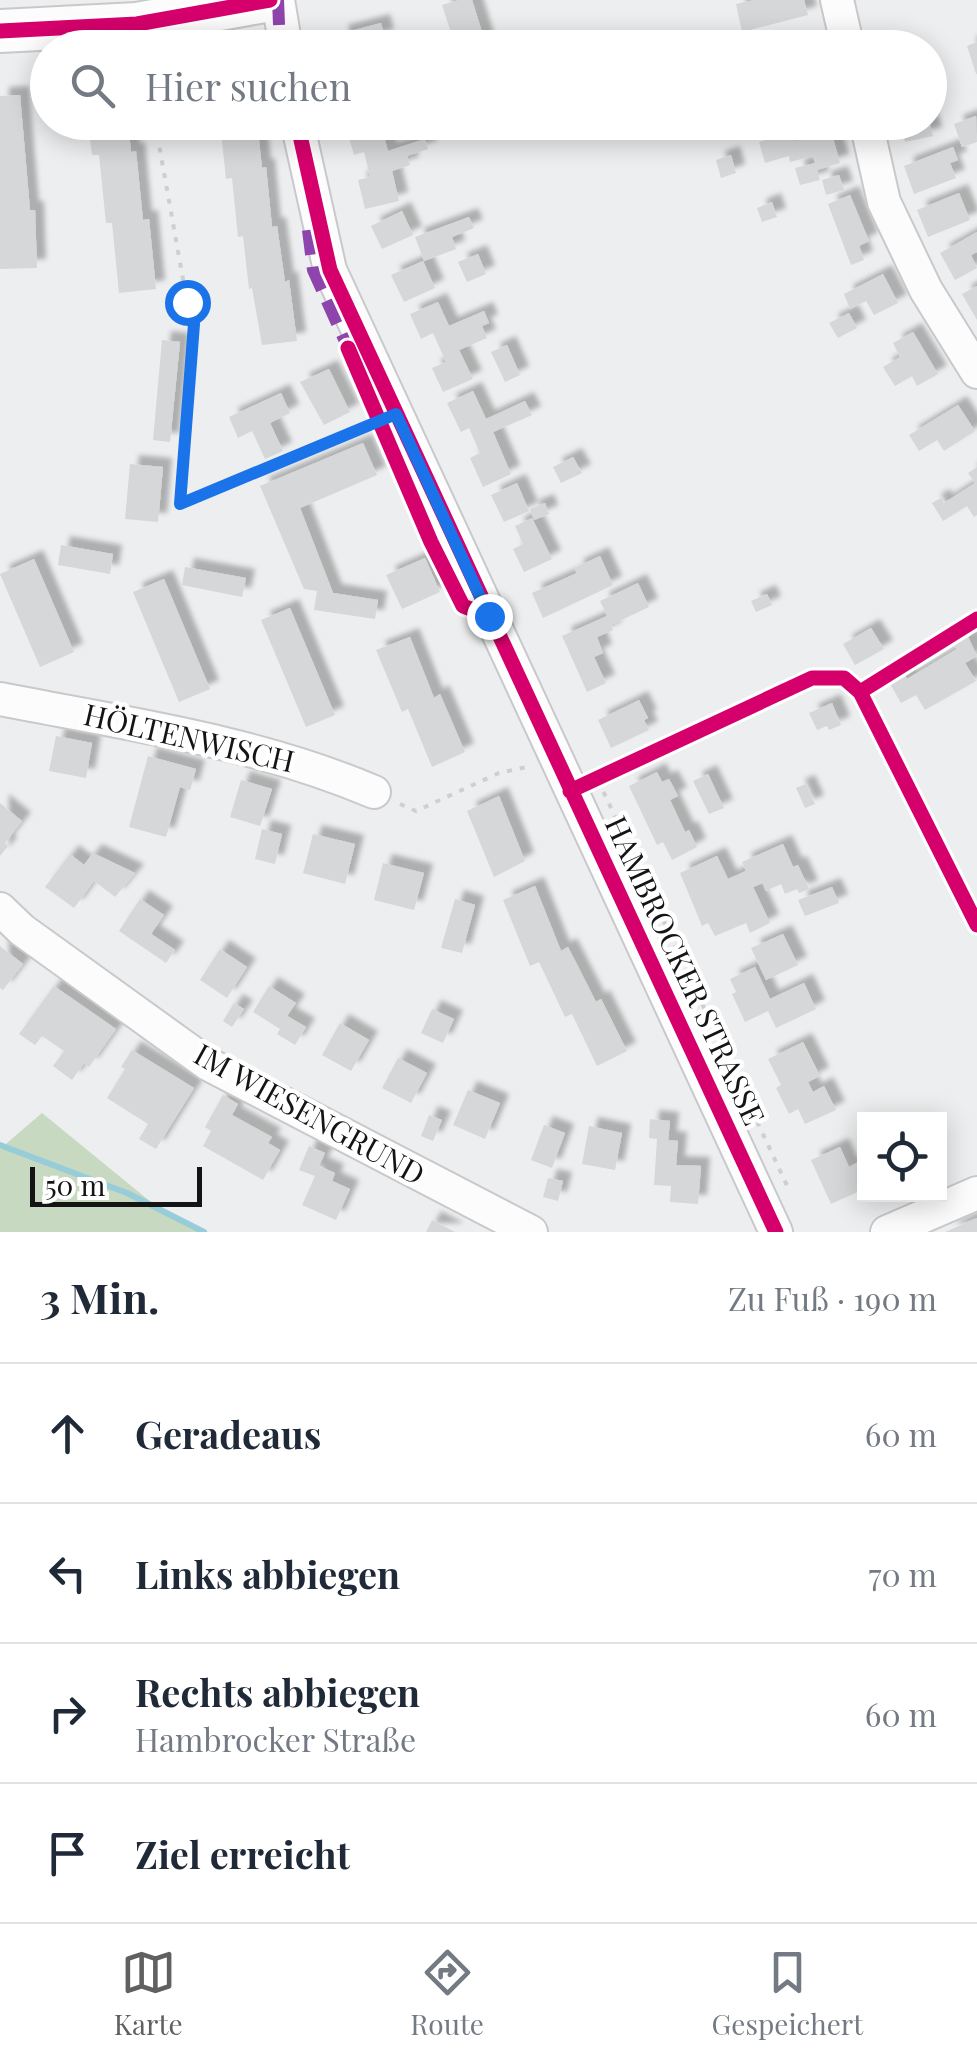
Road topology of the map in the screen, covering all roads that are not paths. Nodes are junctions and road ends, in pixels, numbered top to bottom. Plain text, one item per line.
1 (270, 0) edge
2 (278, 0) edge
3 (837, 0) edge
4 (49, 15) edge
5 (283, 30) edge
6 (844, 30) edge
7 (0, 31) edge
8 (302, 140) edge
9 (870, 140) edge
10 (977, 372) edge
11 (0, 699) edge
12 (374, 792) road end
13 (0, 909) edge
14 (977, 1193) edge
15 (532, 1232) edge
16 (776, 1232) edge
17 (887, 1232) edge

1 - 4 main road
2 - 5 street
3 - 6 street
4 - 7 main road
8 - 16 street, HAMBROCKER STRASSE
9 - 10 street
11 - 12 street, HÖLTENWISCH
13 - 15 street, IM WIESENGRUND
14 - 17 street

